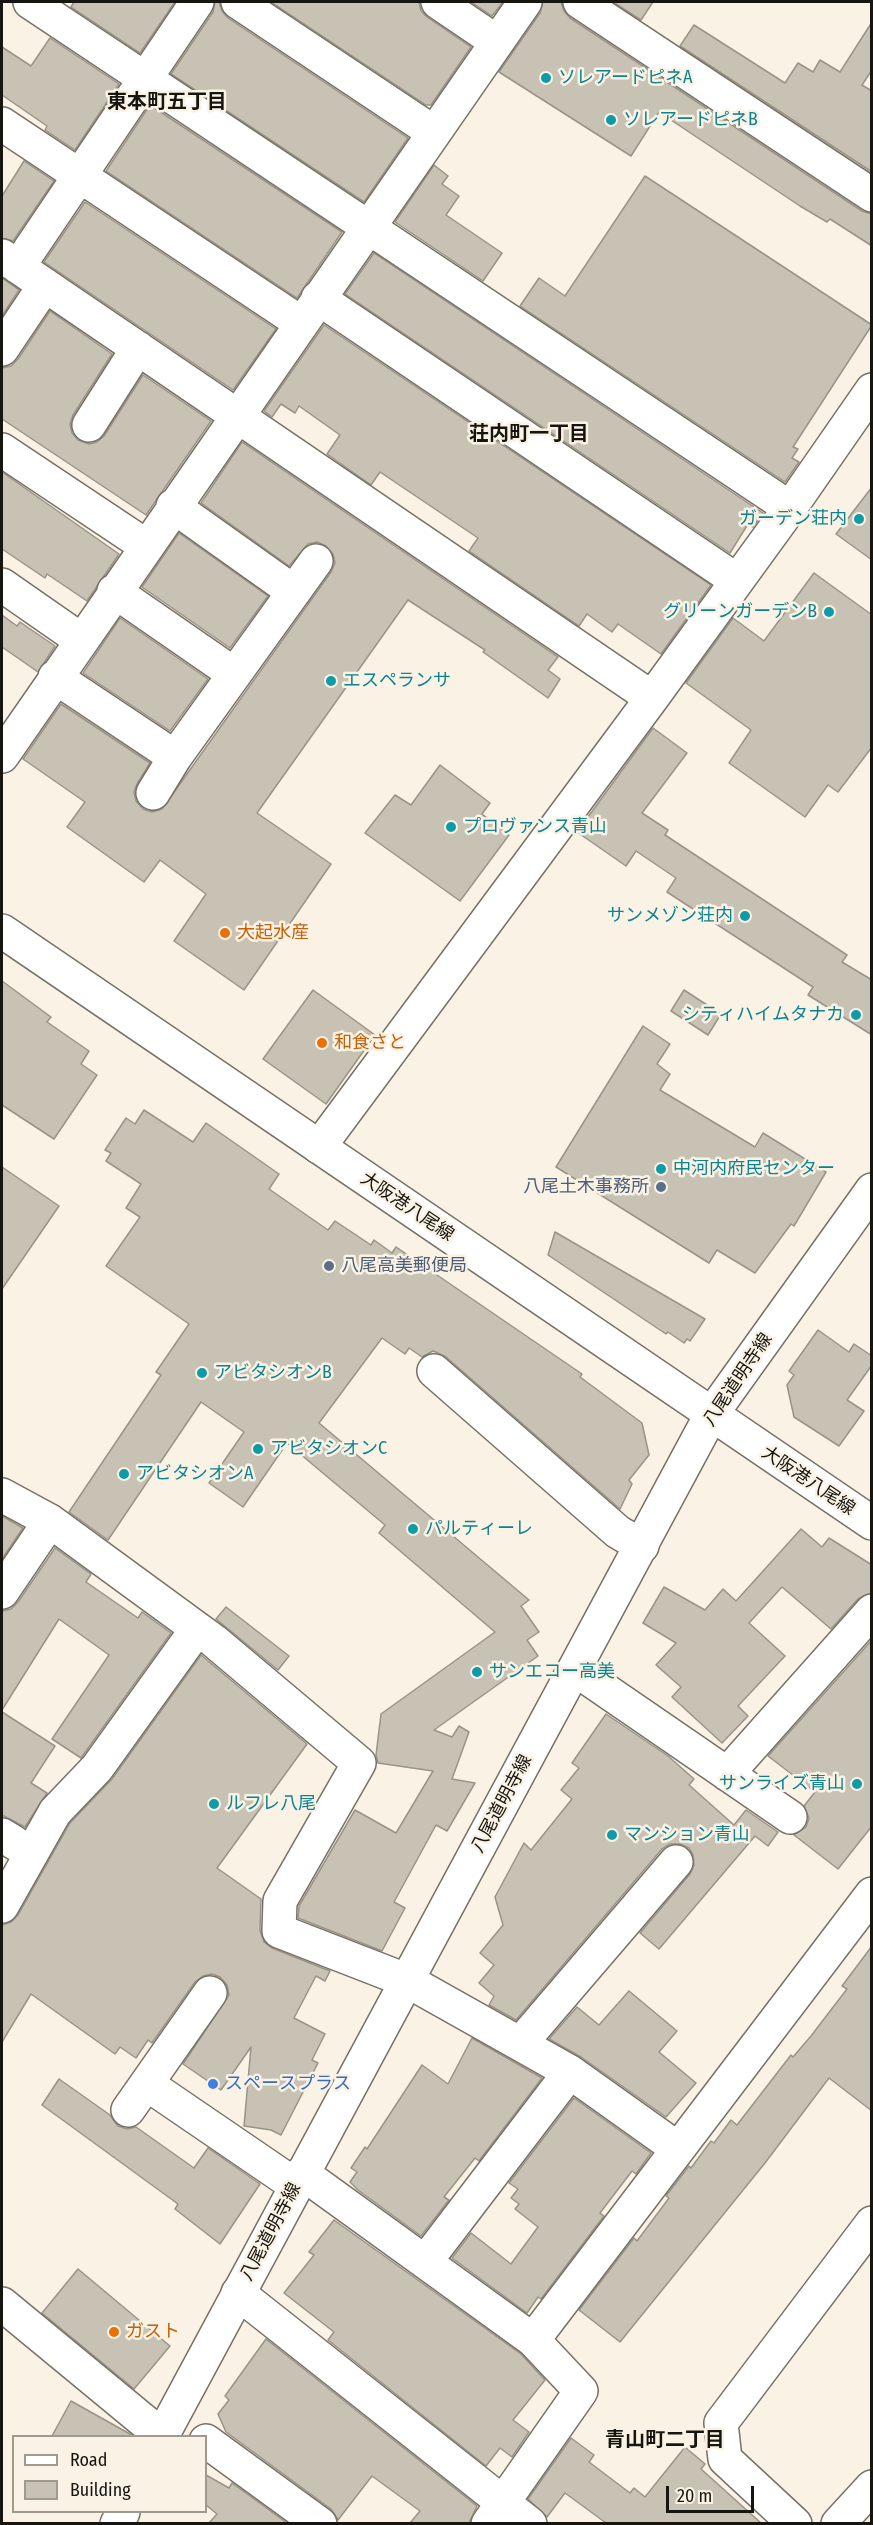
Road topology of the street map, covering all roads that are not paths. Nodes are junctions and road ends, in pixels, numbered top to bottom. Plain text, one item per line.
1 (30, 2) edge
2 (197, 2) edge
3 (238, 2) edge
4 (438, 2) edge
5 (525, 2) edge
6 (580, 2) edge
7 (497, 42) junction
8 (145, 81) junction
9 (2, 123) edge
10 (434, 132) junction
11 (80, 176) junction
12 (872, 195) edge
13 (368, 227) junction
14 (10, 261) edge
15 (45, 285) junction
16 (309, 311) junction
17 (138, 348) junction
18 (2, 349) edge
19 (872, 390) edge
20 (235, 417) junction
21 (88, 425) dead end
22 (2, 450) edge
23 (173, 506) junction
24 (790, 508) junction
25 (146, 546) junction
26 (316, 561) dead end
27 (736, 580) junction
28 (2, 585) edge
29 (114, 591) junction
30 (294, 592) junction
31 (81, 640) junction
32 (234, 674) junction
33 (55, 677) junction
34 (651, 698) junction
35 (2, 756) edge
36 (175, 757) junction
37 (153, 793) dead end
38 (2, 932) edge
39 (319, 1148) junction
40 (872, 1190) edge
41 (435, 1371) dead end
42 (711, 1415) junction
43 (2, 1495) edge
44 (50, 1521) junction
45 (872, 1523) edge
46 (642, 1546) junction
47 (2, 1592) edge
48 (872, 1611) edge
49 (197, 1629) junction
50 (576, 1670) junction
51 (727, 1774) junction
52 (790, 1817) dead end
53 (2, 1834) edge
54 (31, 1853) junction
55 (676, 1862) dead end
56 (872, 1894) edge
57 (2, 1906) edge
58 (408, 1981) junction
59 (210, 1993) dead end
60 (520, 2044) junction
61 (570, 2072) junction
62 (147, 2084) junction
63 (128, 2110) dead end
64 (678, 2149) junction
65 (299, 2179) junction
66 (872, 2223) edge
67 (425, 2262) junction
68 (238, 2293) junction
69 (2, 2304) edge
70 (533, 2340) junction
71 (167, 2426) edge
72 (197, 2435) edge
73 (207, 2442) edge
74 (872, 2487) edge
75 (496, 2514) edge
76 (320, 2523) edge
77 (530, 2523) edge
78 (795, 2523) edge
79 (838, 2523) edge

1 - 8 street
2 - 8 street
3 - 10 street
4 - 7 street
5 - 7 street
6 - 12 street
7 - 10 street
8 - 11 street
8 - 13 street
9 - 11 street
10 - 13 street
11 - 14 street
11 - 16 street
13 - 16 street
13 - 24 street
14 - 15 street
15 - 17 street
15 - 18 street
16 - 20 street
16 - 27 street
17 - 20 street
17 - 21 street
19 - 24 street
20 - 23 street
20 - 34 street
22 - 25 street
23 - 25 street
23 - 30 street
24 - 27 street
25 - 29 street
26 - 30 street
27 - 34 street
28 - 31 street
29 - 31 street
29 - 32 street
30 - 32 street
31 - 33 street
32 - 36 street
33 - 35 street
33 - 36 street
34 - 39 street
36 - 37 street
38 - 39 street, 大阪港八尾線
39 - 42 street, 大阪港八尾線
40 - 42 street, 八尾道明寺線
41 - 46 street
42 - 45 street, 大阪港八尾線
42 - 46 street, 八尾道明寺線
43 - 44 street
44 - 47 street
44 - 49 street
46 - 50 street, 八尾道明寺線
48 - 51 street
49 - 54 street
49 - 58 street
50 - 51 street
50 - 58 street, 八尾道明寺線
51 - 52 street
53 - 54 street
54 - 57 street
55 - 60 street
56 - 64 street
58 - 60 street
58 - 65 street, 八尾道明寺線
59 - 62 street
60 - 61 street
61 - 64 street
61 - 67 street
62 - 63 street
62 - 65 street
64 - 70 street
65 - 67 street
65 - 68 street, 八尾道明寺線
66 - 78 street
67 - 70 street
68 - 71 street, 八尾道明寺線
68 - 75 street
69 - 71 street
70 - 75 street
71 - 72 street
73 - 76 street
74 - 79 street
75 - 77 street

